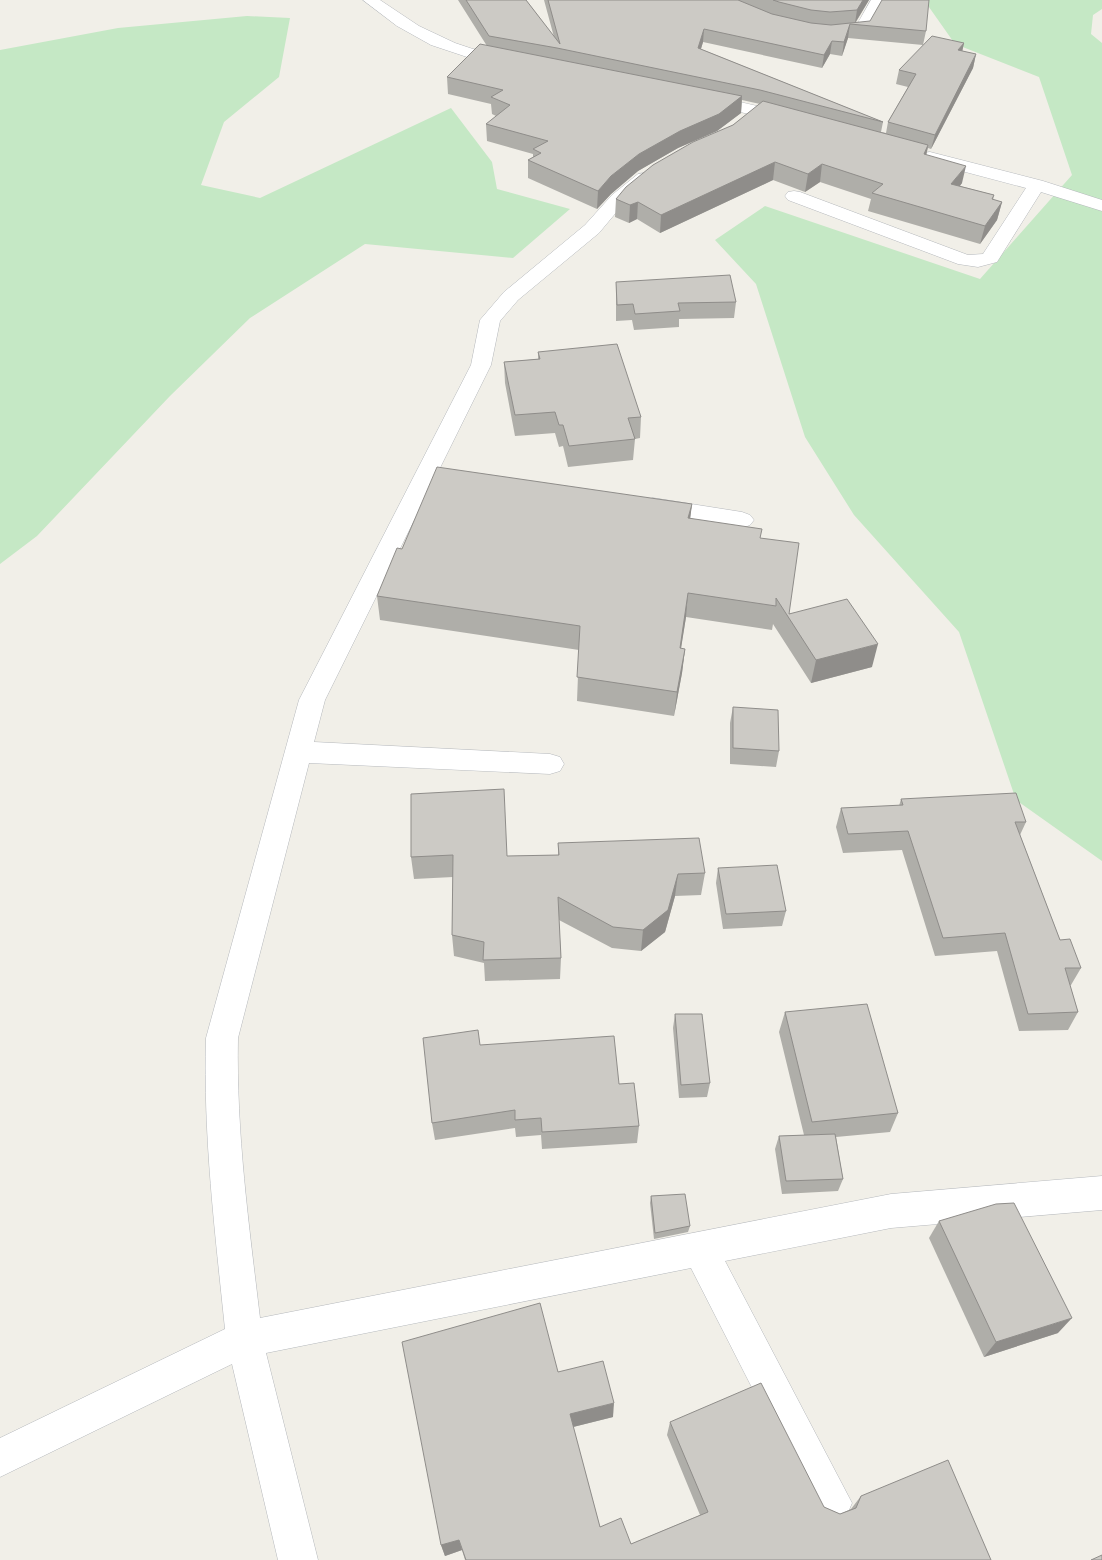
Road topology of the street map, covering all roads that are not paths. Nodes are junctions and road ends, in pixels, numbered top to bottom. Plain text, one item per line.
1 (370, 0) edge
2 (878, 0) edge
3 (817, 30) edge
4 (520, 61) edge
5 (691, 96) edge
6 (758, 110) junction
7 (802, 122) edge
8 (731, 132) edge
9 (913, 153) edge
10 (669, 163) edge
11 (1037, 185) junction
12 (794, 196) dead end
13 (1102, 206) edge
14 (634, 503) edge
15 (742, 520) dead end
16 (298, 752) junction
17 (550, 764) dead end
18 (1102, 1193) edge
19 (700, 1249) junction
20 (244, 1339) junction
21 (0, 1458) edge
22 (832, 1503) dead end
23 (298, 1560) edge

1 - 4 street
2 - 3 street
5 - 6 street
6 - 7 street
6 - 8 street
9 - 11 street
10 - 16 street
11 - 12 street
11 - 13 street
14 - 15 street
16 - 17 street
16 - 20 street
18 - 19 street
19 - 20 street
19 - 22 street
20 - 21 street
20 - 23 street

